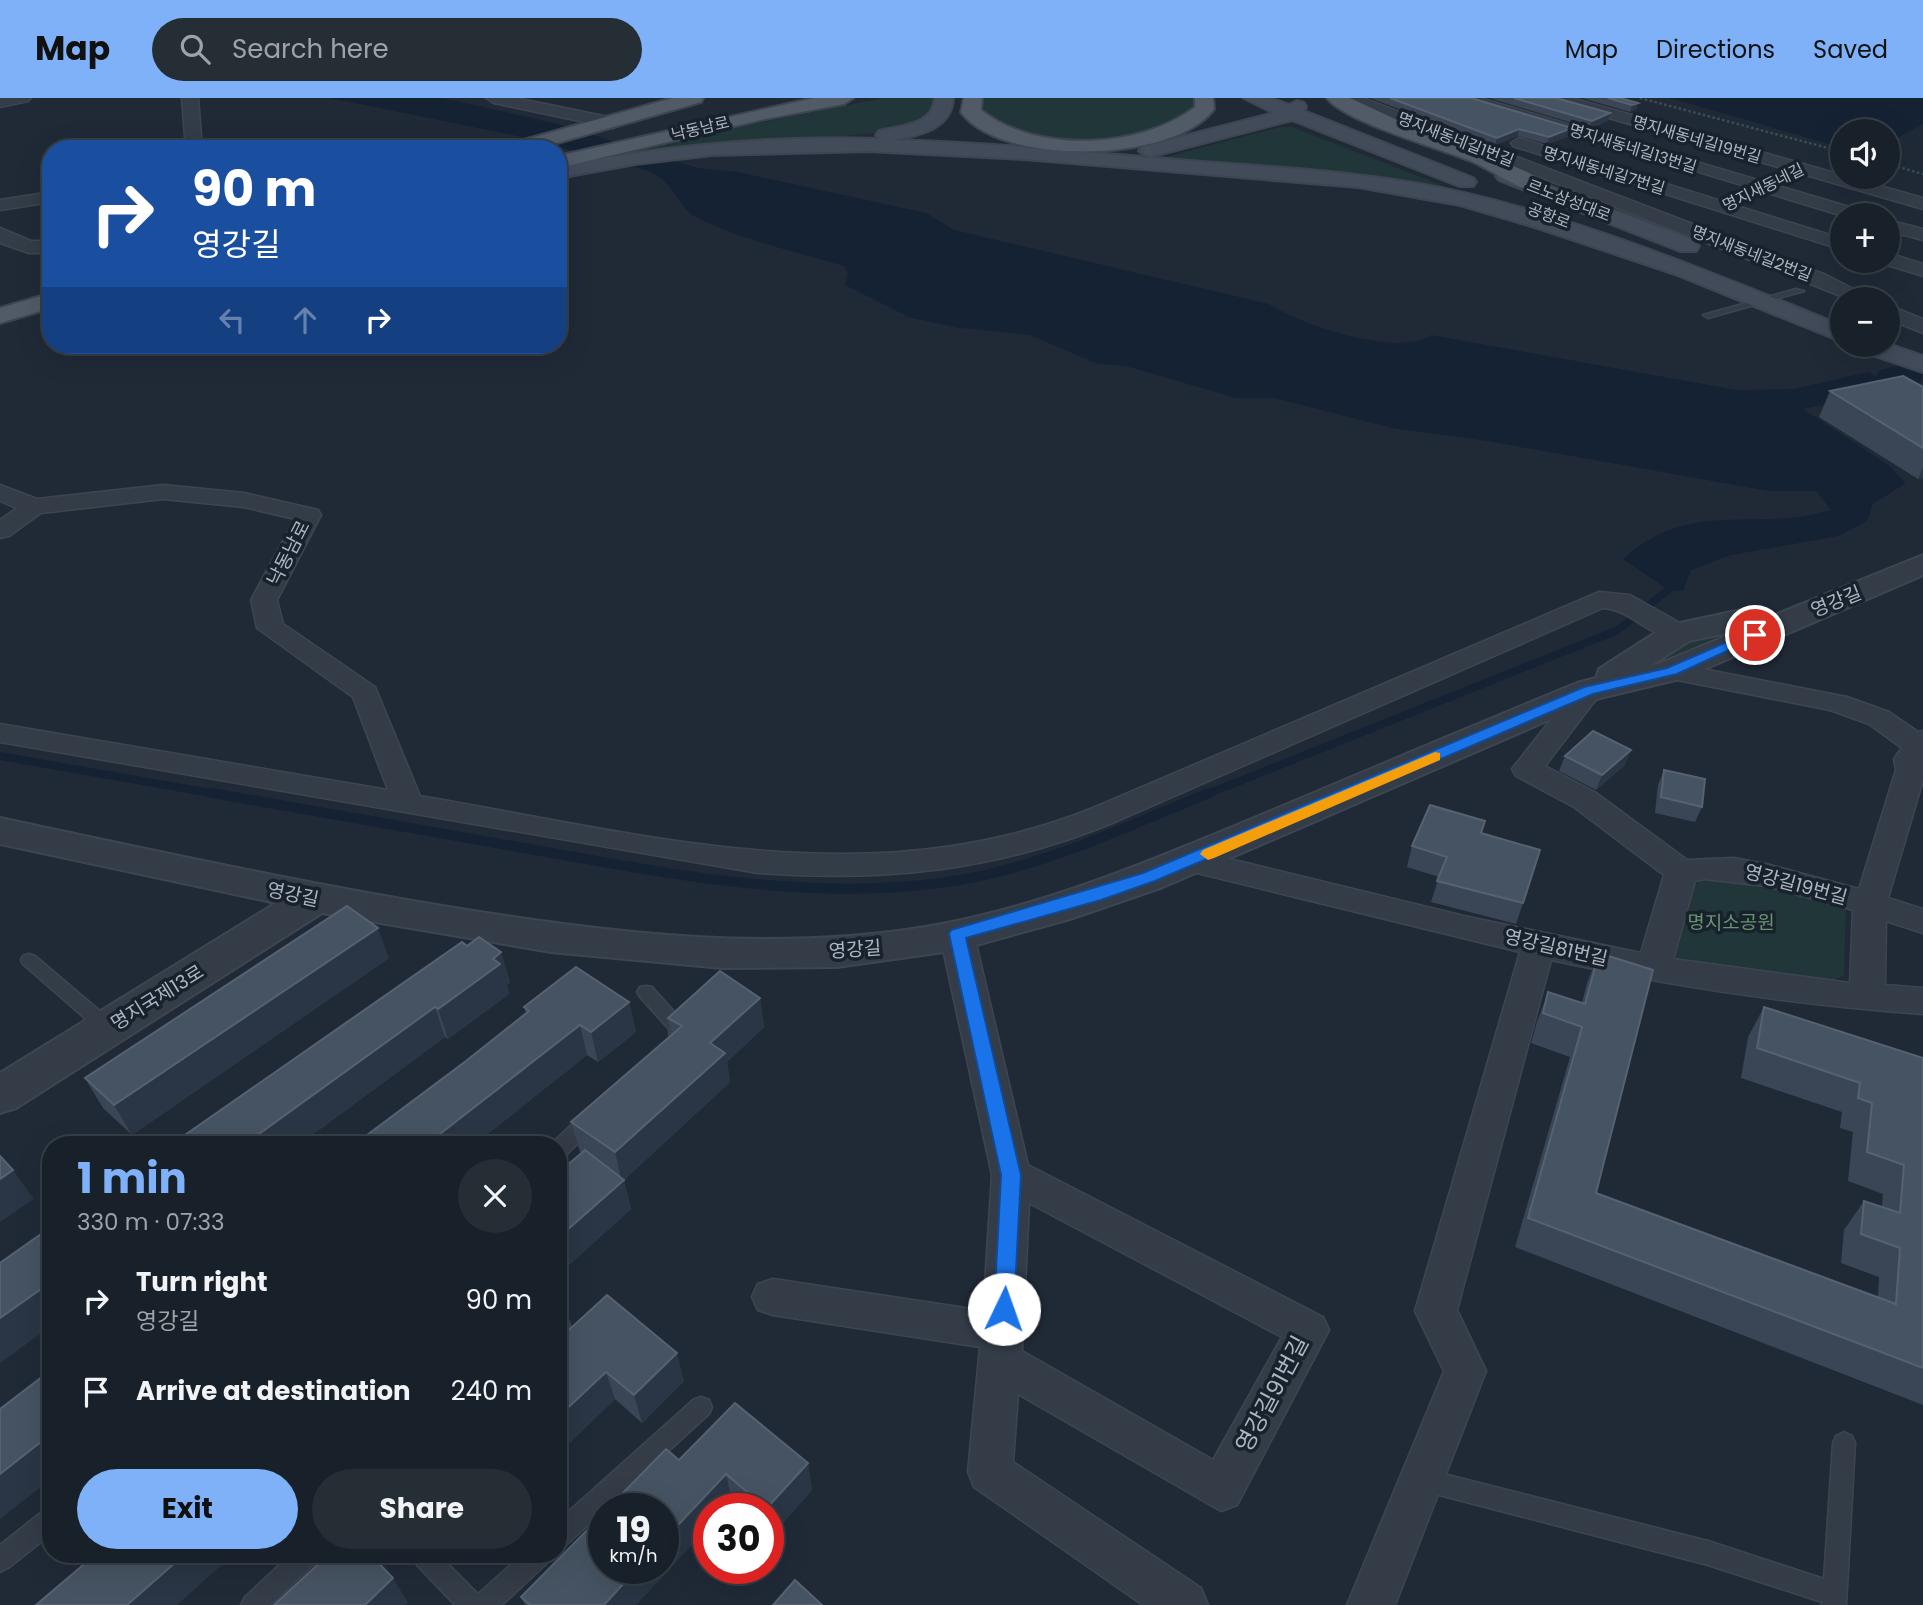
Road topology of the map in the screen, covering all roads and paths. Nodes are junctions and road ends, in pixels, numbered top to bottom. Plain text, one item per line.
1 (23, 98) edge
2 (190, 98) edge
3 (494, 98) edge
4 (694, 98) edge
5 (772, 98) edge
6 (844, 98) edge
7 (944, 98) edge
8 (973, 98) edge
9 (1204, 98) edge
10 (1253, 98) edge
11 (1336, 98) edge
12 (1349, 98) edge
13 (1464, 98) edge
14 (1555, 98) edge
15 (0, 102) edge
16 (1619, 102) edge
17 (1296, 104) edge
18 (1695, 121) dead end
19 (1559, 126) junction
20 (610, 127) junction
21 (193, 140) edge
22 (556, 140) edge
23 (1515, 142) junction
24 (758, 146) junction
25 (1487, 152) junction
26 (1830, 153) edge
27 (1830, 156) edge
28 (1077, 157) junction
29 (567, 165) edge
30 (567, 166) edge
31 (1900, 167) edge
32 (1800, 169) junction
33 (1923, 174) edge
34 (1761, 187) junction
35 (1547, 192) junction
36 (42, 198) edge
37 (1923, 204) edge
38 (0, 205) edge
39 (1722, 206) junction
40 (1830, 207) edge
41 (1900, 228) edge
42 (1670, 230) junction
43 (0, 233) edge
44 (1923, 235) edge
45 (1830, 241) edge
46 (42, 247) edge
47 (1900, 263) edge
48 (1682, 269) junction
49 (1923, 270) edge
50 (1837, 287) edge
51 (42, 288) edge
52 (1799, 291) junction
53 (0, 300) edge
54 (1762, 301) junction
55 (42, 303) edge
56 (1830, 304) edge
57 (1707, 315) dead end
58 (0, 316) edge
59 (1904, 321) edge
60 (1830, 330) edge
61 (1923, 341) edge
62 (1900, 356) edge
63 (1923, 364) edge
64 (0, 492) edge
65 (34, 507) junction
66 (0, 531) edge
67 (1923, 564) edge
68 (1796, 618) junction
69 (1678, 633) junction
70 (1672, 671) junction
71 (1589, 690) junction
72 (0, 733) edge
73 (1920, 742) edge
74 (1915, 787) edge
75 (408, 804) junction
76 (0, 831) edge
77 (1193, 860) junction
78 (1681, 872) junction
79 (314, 898) junction
80 (1870, 905) junction
81 (1923, 921) edge
82 (957, 934) junction
83 (1539, 943) junction
84 (29, 960) dead end
85 (1653, 970) junction
86 (646, 992) dead end
87 (1867, 999) junction
88 (1923, 1001) edge
89 (108, 1028) junction
90 (663, 1046) edge
91 (0, 1095) edge
92 (600, 1109) edge
93 (567, 1141) edge
94 (1011, 1175) junction
95 (774, 1297) dead end
96 (1004, 1309) junction
97 (999, 1360) junction
98 (701, 1407) dead end
99 (1844, 1443) dead end
100 (1422, 1479) junction
101 (42, 1526) edge
102 (567, 1529) edge
103 (0, 1560) edge
104 (298, 1563) edge
105 (431, 1563) edge
106 (530, 1563) edge
107 (1834, 1599) edge
108 (253, 1605) edge
109 (472, 1605) edge
110 (484, 1605) edge
111 (1184, 1605) edge
112 (1371, 1605) edge

1 - 15 street
2 - 21 street
3 - 20 street
4 - 20 main road
5 - 20 main road, 낙동남로
6 - 29 main road, 낙동남로
7 - 24 main road
8 - 9 main road
10 - 17 main road, 공항로
11 - 35 main road
12 - 25 street, 명지새동네길1번길
13 - 19 street, 명지새동네길13번길
14 - 16 street, 명지새동네길19번길
16 - 18 street
16 - 19 street
16 - 26 path
16 - 32 street, 명지새동네길19번길
17 - 28 main road
17 - 35 main road, 르노삼성대로
17 - 48 main road, 공항로
19 - 23 street
19 - 34 street, 명지새동네길13번길
20 - 22 main road, 낙동남로
23 - 25 street
23 - 39 street, 명지새동네길7번길
24 - 28 main road
24 - 30 main road
25 - 42 street, 명지새동네길1번길
27 - 32 street, 명지새동네길
28 - 48 main road
31 - 33 path
32 - 34 street, 명지새동네길
32 - 37 street, 명지새동네길19번길
34 - 39 street, 명지새동네길
34 - 40 street, 명지새동네길13번길
35 - 42 main road, 르노삼성대로
36 - 38 street
39 - 42 street, 명지새동네길
39 - 45 street, 명지새동네길7번길
41 - 44 street
42 - 50 street, 명지새동네길2번길
42 - 52 main road, 르노삼성대로
43 - 46 street
47 - 49 street
48 - 54 main road, 공항로
51 - 53 main road
52 - 54 lane
52 - 56 main road, 르노삼성대로
54 - 57 lane
54 - 60 main road, 공항로
55 - 58 main road
59 - 61 main road
62 - 63 main road
64 - 65 street
65 - 66 street
65 - 75 street, 낙동남로
67 - 68 street, 영강길
68 - 69 street
68 - 70 street, 영강길
69 - 71 street
69 - 75 street
70 - 71 street, 영강길
70 - 73 street, 영강길
71 - 77 street, 영강길
71 - 78 street
72 - 75 street
73 - 74 street, 영강길19번길
74 - 80 street, 영강길19번길
76 - 79 street, 영강길
77 - 82 street, 영강길
77 - 83 street, 영강길81번길
78 - 80 street, 영강길19번길
78 - 85 street
79 - 82 street, 영강길
79 - 89 street, 명지국제13로
80 - 81 street
80 - 87 street
82 - 94 street
83 - 85 street, 영강길81번길
83 - 100 street
84 - 89 lane
85 - 87 street, 영강길81번길
86 - 90 lane
87 - 88 street, 영강길81번길
89 - 91 street, 명지국제13로
92 - 93 lane
94 - 96 street
94 - 97 street, 영강길91번길
95 - 96 street
96 - 97 street
97 - 111 street
98 - 102 lane
99 - 107 lane
100 - 107 lane
100 - 112 street
101 - 103 lane
104 - 108 lane
105 - 109 lane
106 - 110 lane

